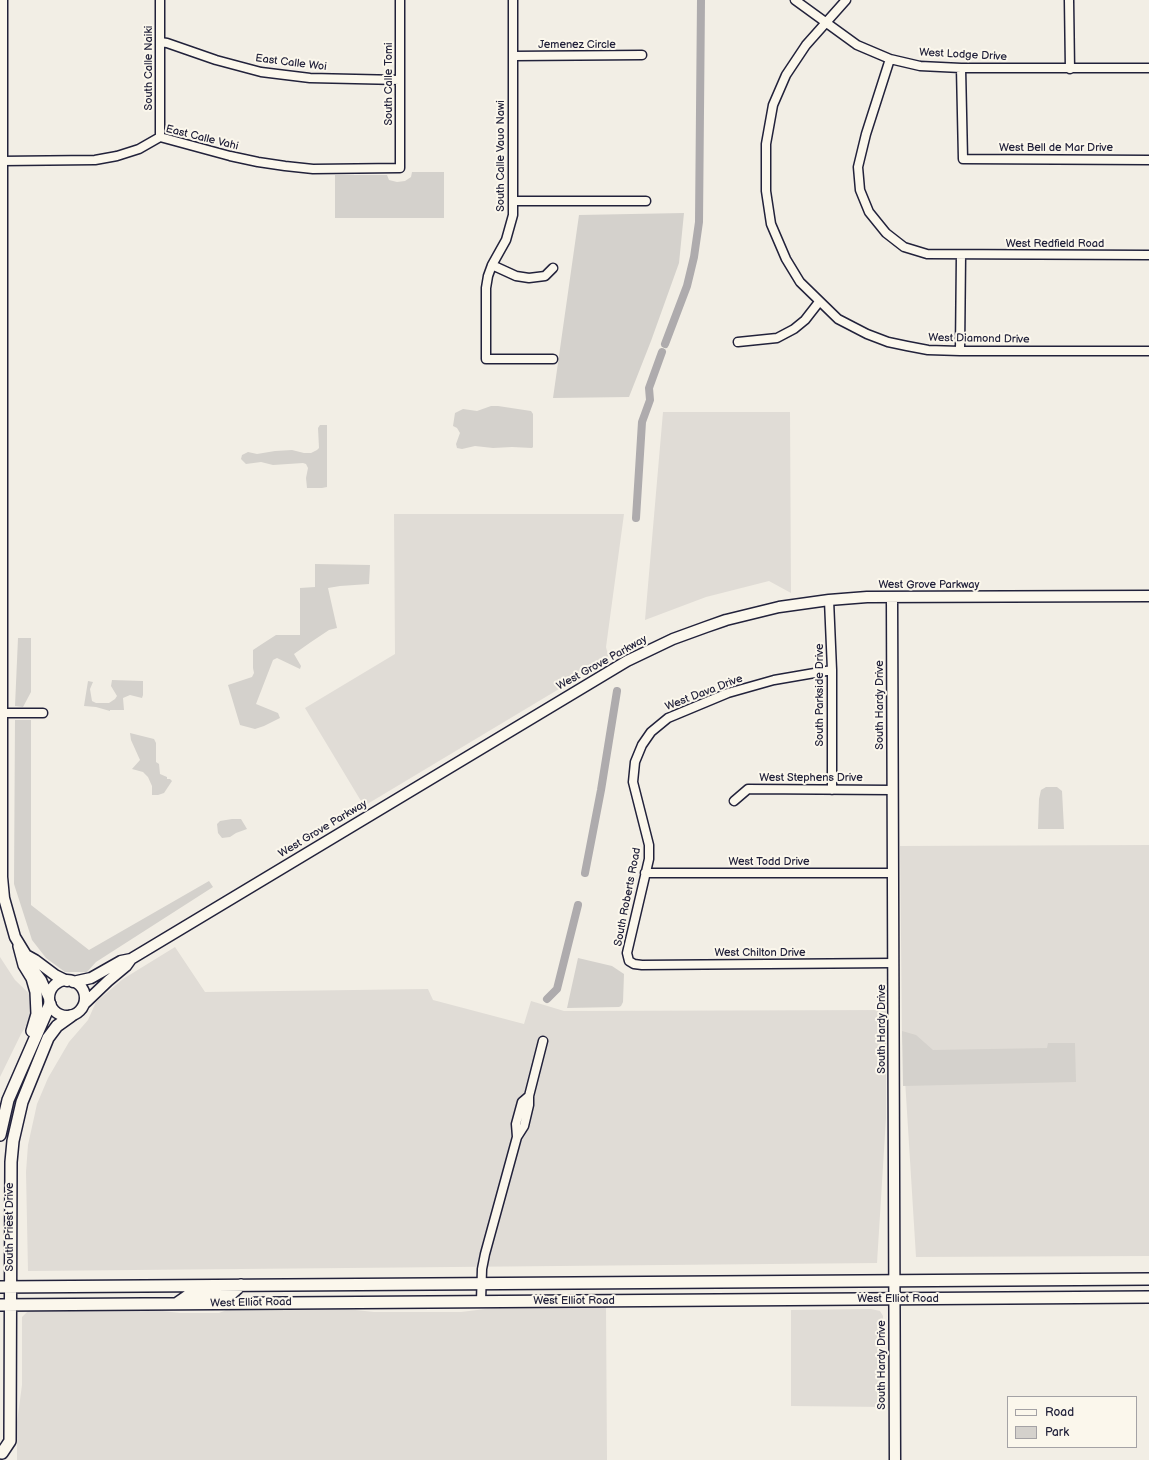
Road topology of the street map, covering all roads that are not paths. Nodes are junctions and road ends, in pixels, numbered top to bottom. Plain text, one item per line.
1 (2, 0) edge
2 (160, 0) edge
3 (400, 0) edge
4 (513, 0) edge
5 (795, 0) edge
6 (846, 0) edge
7 (1069, 0) edge
8 (826, 24) junction
9 (160, 42) junction
10 (513, 56) junction
11 (642, 56) dead end
12 (890, 59) junction
13 (961, 68) junction
14 (1149, 68) edge
15 (1070, 69) junction
16 (400, 80) junction
17 (160, 137) junction
18 (2, 160) junction
19 (1149, 160) edge
20 (400, 168) joint
21 (1, 198) edge
22 (513, 201) junction
23 (646, 201) dead end
24 (961, 254) junction
25 (1149, 254) edge
26 (492, 265) junction
27 (553, 268) dead end
28 (819, 302) junction
29 (738, 342) dead end
30 (960, 351) junction
31 (1149, 351) edge
32 (553, 359) dead end
33 (1, 399) edge
34 (1, 558) edge
35 (1149, 596) edge
36 (892, 597) junction
37 (829, 600) junction
38 (832, 670) junction
39 (2, 713) junction
40 (43, 713) dead end
41 (642, 745) joint
42 (832, 790) junction
43 (892, 790) junction
44 (734, 801) dead end
45 (1, 847) edge
46 (645, 872) junction
47 (893, 873) junction
48 (19, 946) junction
49 (26, 955) junction
50 (131, 959) junction
51 (629, 961) joint
52 (893, 963) junction
53 (70, 981) junction
54 (50, 1001) junction
55 (84, 1004) junction
56 (71, 1016) junction
57 (543, 1041) dead end
58 (25, 1061) junction
59 (6, 1109) junction
60 (0, 1135) edge
61 (10, 1162) junction
62 (1149, 1280) edge
63 (894, 1281) junction
64 (482, 1283) junction
65 (241, 1285) junction
66 (302, 1285) junction
67 (5, 1287) edge
68 (1149, 1297) edge
69 (894, 1298) junction
70 (481, 1301) junction
71 (244, 1303) junction
72 (6, 1304) edge
73 (176, 1304) junction
74 (1, 1454) edge
75 (895, 1460) edge

1 - 18 street
2 - 9 street, South Calle Naiki
3 - 16 street, South Calle Tomi
4 - 10 street, South Calle Vauo Nawi
5 - 8 street, West Lodge Drive
6 - 8 street
7 - 15 street
8 - 12 street, West Lodge Drive
8 - 28 street
9 - 16 street, East Calle Woi
9 - 17 street, South Calle Naiki
10 - 11 street, Jemenez Circle
10 - 22 street, South Calle Vauo Nawi
12 - 13 street, West Lodge Drive
12 - 24 street, West Redfield Road
13 - 15 street, West Lodge Drive
13 - 19 street, West Bell de Mar Drive
14 - 15 street, West Lodge Drive
16 - 20 street, South Calle Tomi
17 - 18 street, East Calle Vahi
17 - 20 street, East Calle Vahi
18 - 21 street
21 - 33 street
22 - 23 street
22 - 26 street, South Calle Vauo Nawi
24 - 25 street, West Redfield Road
24 - 30 street
26 - 27 street
26 - 32 street, South Calle Vauo Nawi
28 - 29 street
28 - 30 street, West Diamond Drive
30 - 31 street, West Diamond Drive
33 - 34 street
34 - 39 street
35 - 36 street, West Grove Parkway
36 - 37 street, West Grove Parkway
36 - 43 street, South Hardy Drive
37 - 38 street, South Parkside Drive
37 - 50 street, West Grove Parkway
38 - 41 street, West Dava Drive
38 - 42 street, South Parkside Drive
39 - 40 street
39 - 45 street
41 - 46 street, South Roberts Road
42 - 43 street, West Stephens Drive
42 - 44 street, West Stephens Drive
43 - 47 street, South Hardy Drive
45 - 48 street
46 - 47 street, West Todd Drive
46 - 51 street, South Roberts Road
47 - 52 street, South Hardy Drive
48 - 49 street
48 - 58 main road
49 - 53 street
49 - 54 street
50 - 53 street, West Grove Parkway
50 - 55 street, West Grove Parkway
51 - 52 street, West Chilton Drive
52 - 63 street, South Hardy Drive
53 - 54 street
53 - 55 street
54 - 56 street
54 - 58 main road
55 - 56 street
56 - 61 main road, South Priest Drive
57 - 64 street
58 - 59 main road
59 - 60 main road
59 - 61 main road
61 - 67 main road, South Priest Drive
62 - 63 main road, West Elliot Road
63 - 64 main road, West Elliot Road
63 - 69 street, South Hardy Drive
64 - 66 main road, West Elliot Road
64 - 70 street
65 - 66 main road, West Elliot Road
65 - 67 main road, West Elliot Road
65 - 73 main road
66 - 71 main road
67 - 72 main road, South Priest Drive
68 - 69 main road, West Elliot Road
69 - 70 main road, West Elliot Road
69 - 75 street, South Hardy Drive
70 - 71 main road, West Elliot Road
71 - 73 main road, West Elliot Road
72 - 73 main road, West Elliot Road
72 - 74 main road, South Priest Drive

